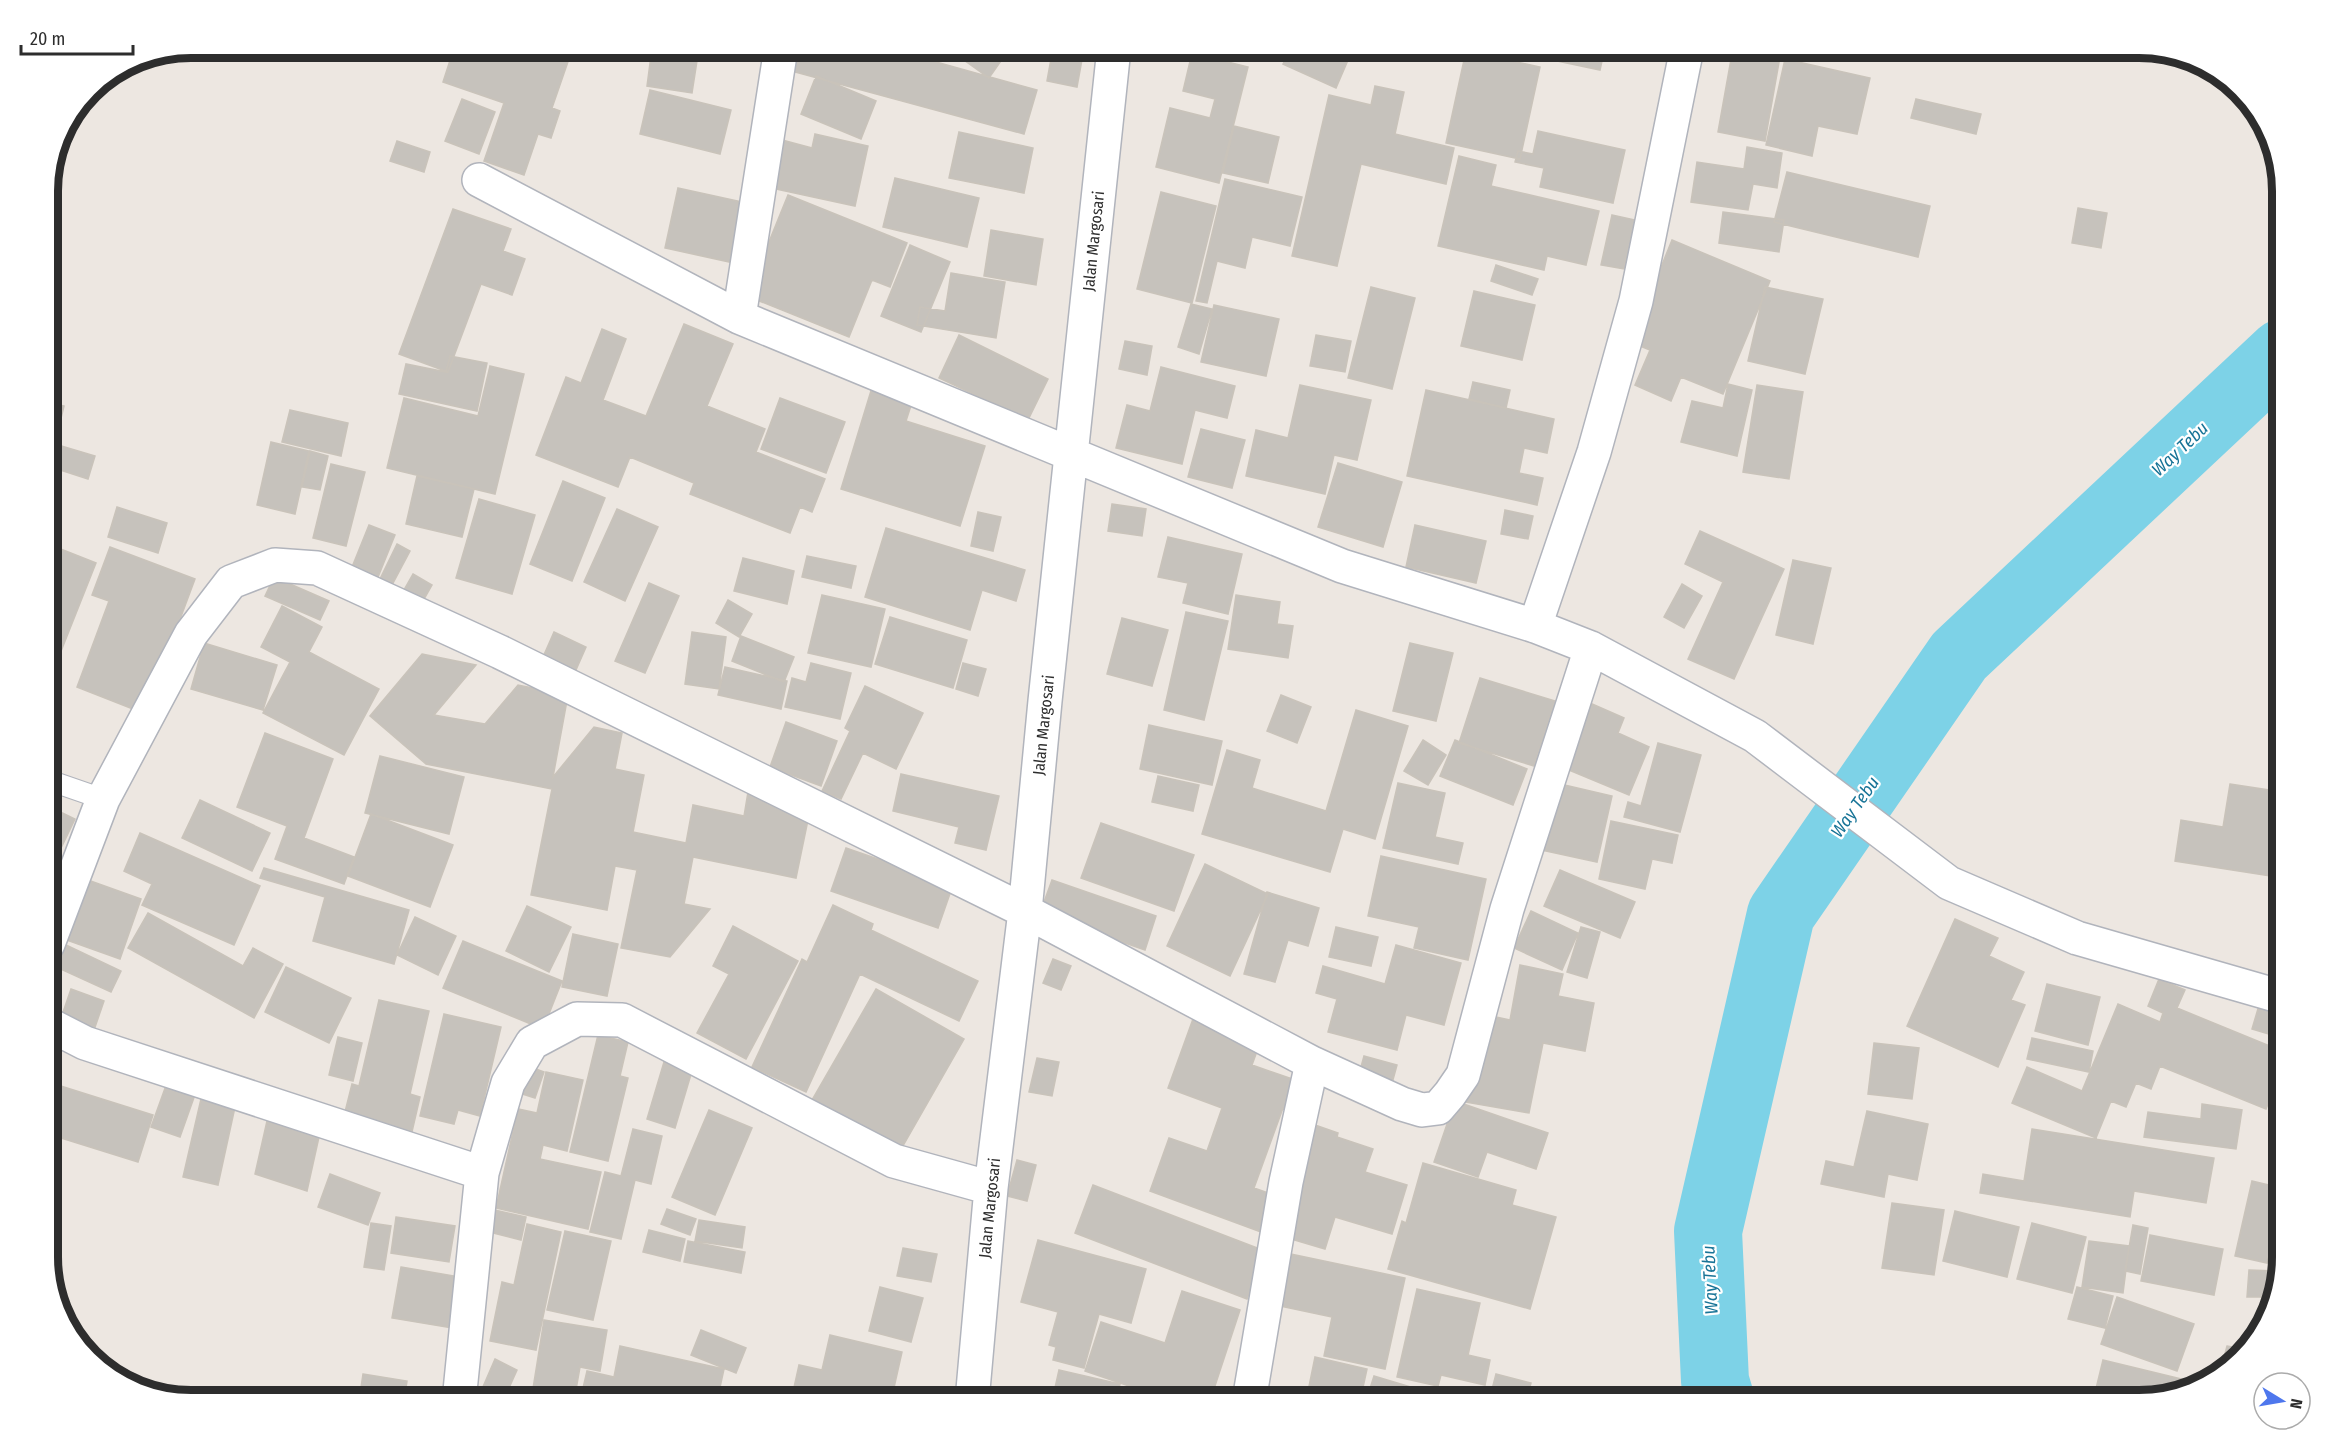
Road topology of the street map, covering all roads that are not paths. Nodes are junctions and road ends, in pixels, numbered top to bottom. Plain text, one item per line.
1 (779, 58) edge
2 (1113, 58) edge
3 (1685, 58) edge
4 (479, 180) dead end
5 (739, 317) junction
6 (1071, 454) junction
7 (1535, 626) junction
8 (1591, 648) junction
9 (59, 784) edge
10 (104, 800) junction
11 (1025, 911) junction
12 (59, 916) edge
13 (2272, 995) edge
14 (59, 1030) edge
15 (1312, 1063) junction
16 (482, 1173) junction
17 (991, 1188) junction
18 (460, 1390) edge
19 (973, 1390) edge
20 (1251, 1390) edge

1 - 5 street
2 - 6 street, Jalan Margosari
3 - 7 street
4 - 5 street
5 - 6 street
6 - 7 street
6 - 11 street, Jalan Margosari
7 - 8 street
8 - 13 street
8 - 15 street
9 - 10 lane
10 - 11 street
10 - 12 street
11 - 15 street
11 - 17 street, Jalan Margosari
14 - 16 street
15 - 20 street
16 - 17 street
16 - 18 street
17 - 19 street, Jalan Margosari

